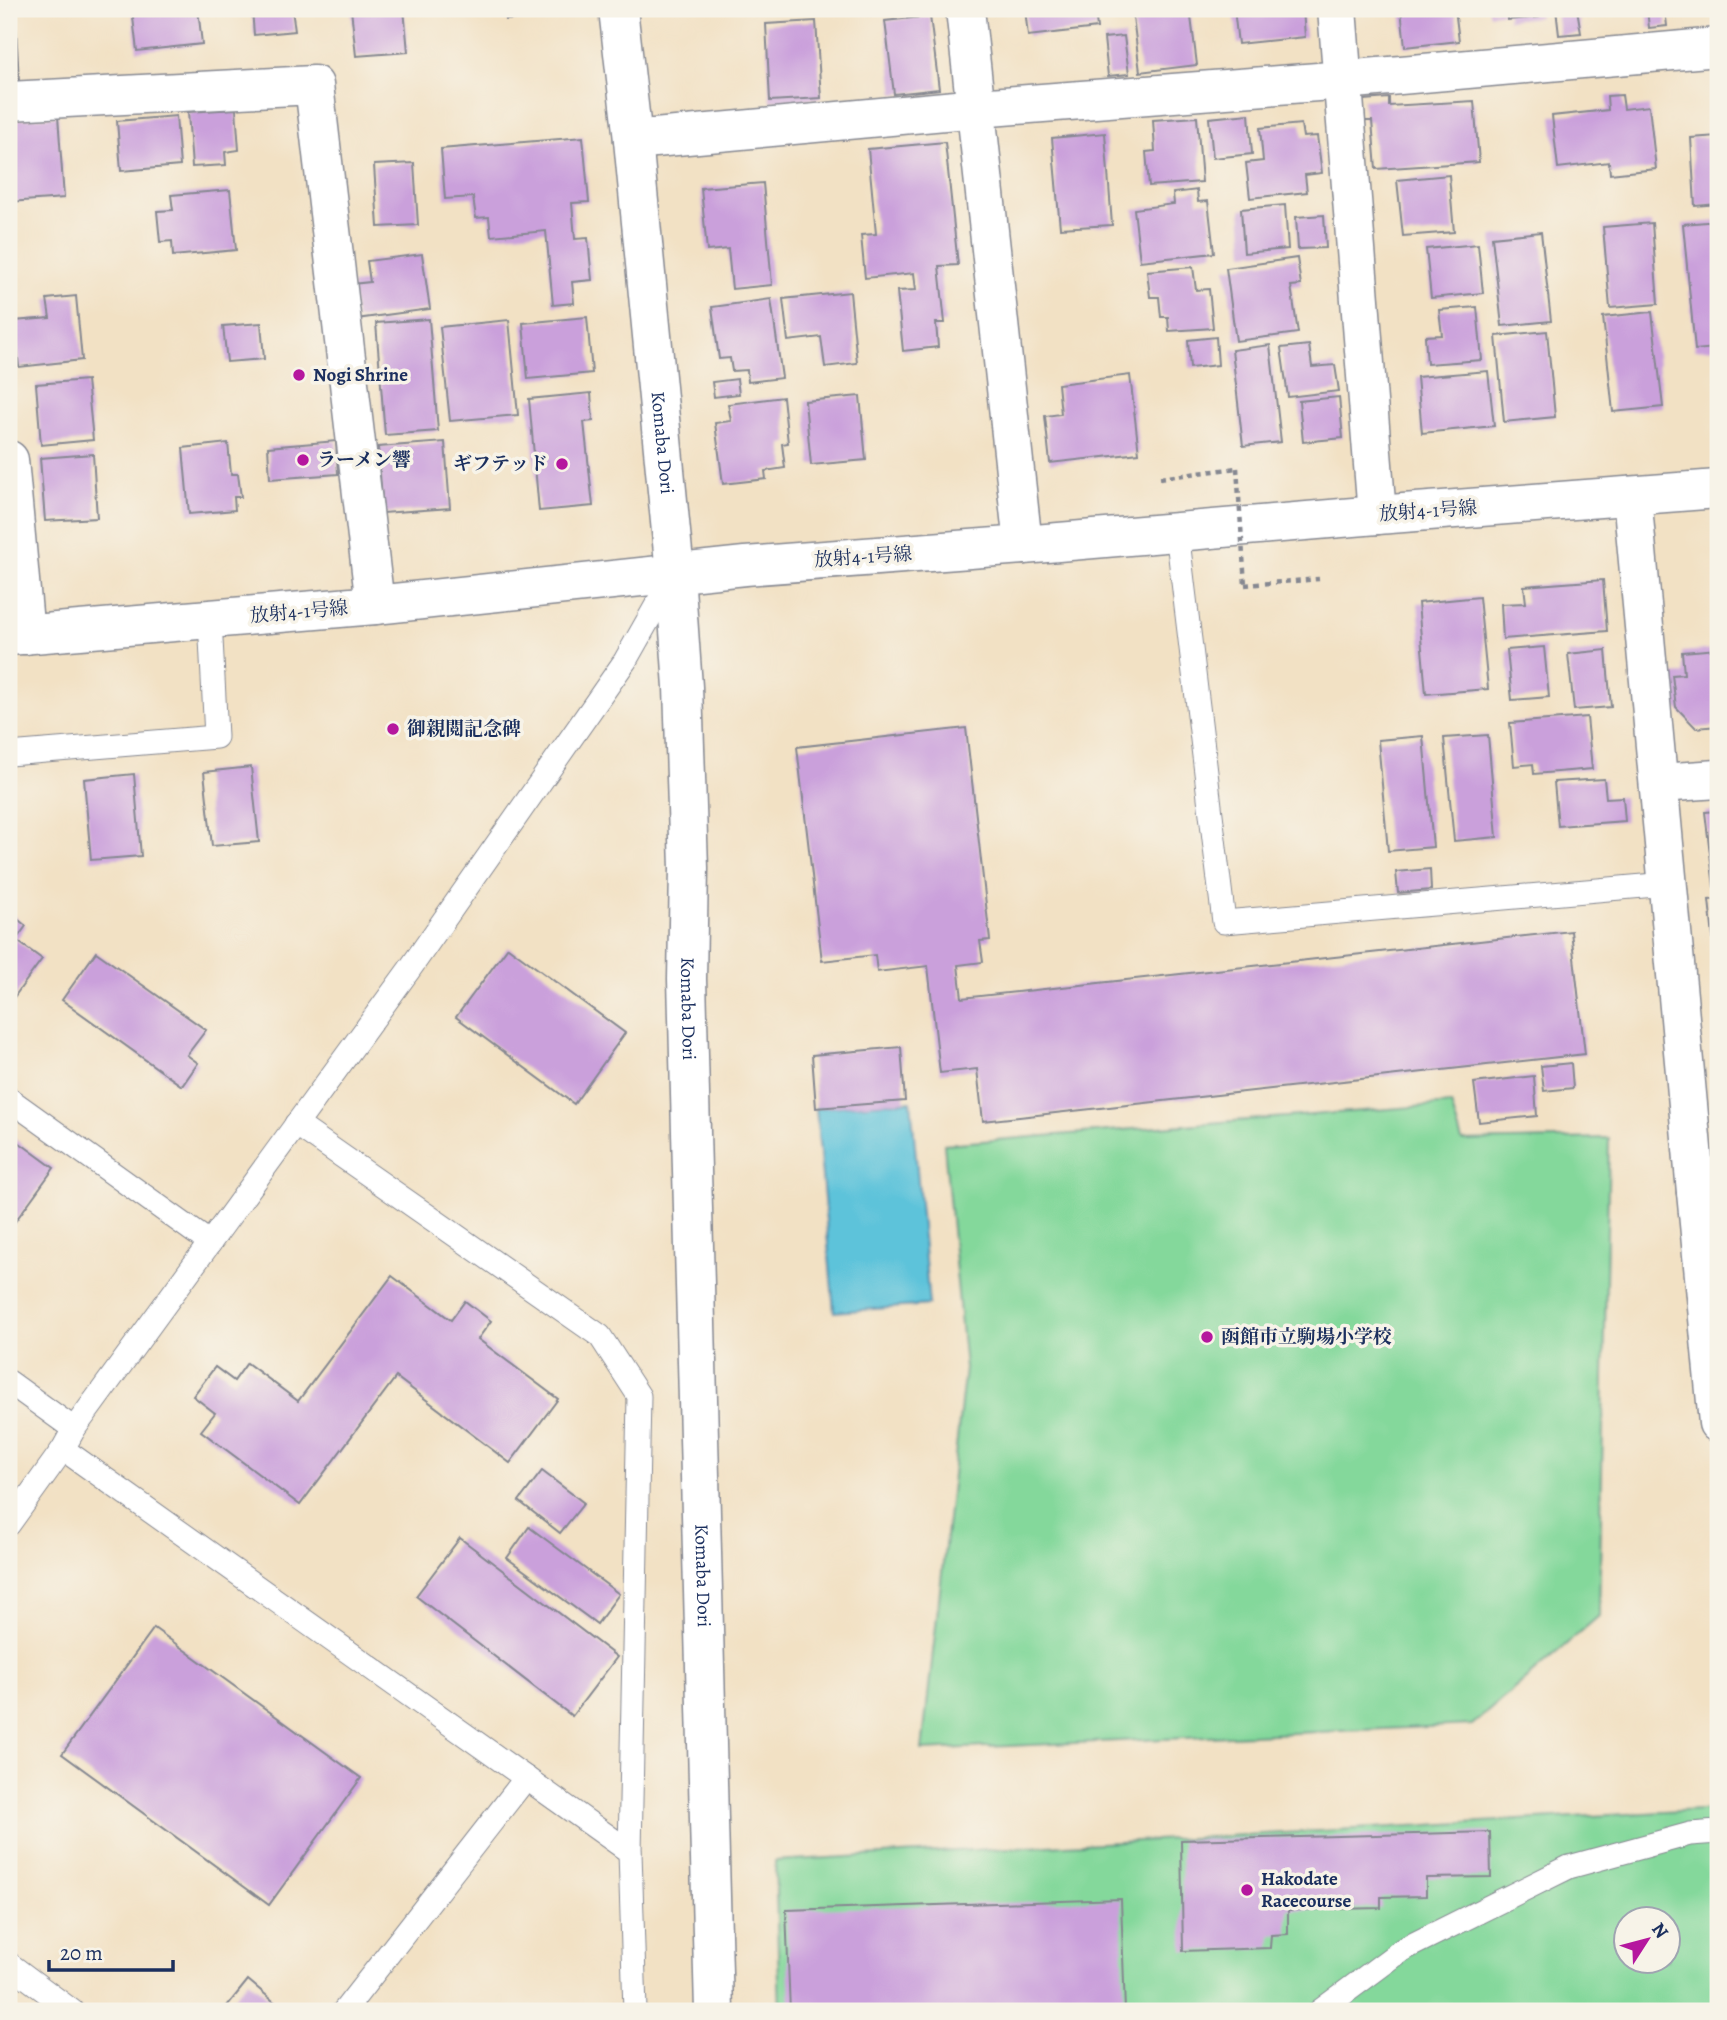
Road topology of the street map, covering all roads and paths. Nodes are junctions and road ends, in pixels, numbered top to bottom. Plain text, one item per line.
1 (618, 9) edge
2 (965, 9) edge
3 (1336, 9) edge
4 (1718, 47) edge
5 (1343, 80) junction
6 (9, 102) edge
7 (976, 108) junction
8 (633, 140) junction
9 (9, 460) edge
10 (1160, 478) dead end
11 (1718, 489) edge
12 (1632, 496) junction
13 (1377, 515) junction
14 (1177, 532) junction
15 (1023, 545) junction
16 (675, 573) junction
17 (1319, 579) dead end
18 (374, 605) junction
19 (210, 619) junction
20 (17, 635) edge
21 (9, 754) edge
22 (1718, 779) edge
23 (1658, 783) junction
24 (1667, 884) junction
25 (9, 1099) edge
26 (296, 1124) junction
27 (1707, 1191) edge
28 (210, 1243) junction
29 (9, 1382) edge
30 (1718, 1423) edge
31 (68, 1439) junction
32 (9, 1524) edge
33 (526, 1778) junction
34 (1718, 1832) edge
35 (630, 1852) junction
36 (9, 1964) edge
37 (72, 2011) edge
38 (344, 2011) edge
39 (635, 2011) edge
40 (714, 2011) edge
41 (1321, 2011) edge

1 - 8 street, Komaba Dori
2 - 7 street
3 - 5 street
4 - 5 street
5 - 7 street
5 - 13 street
6 - 18 street
7 - 8 street
7 - 15 street
8 - 16 street, Komaba Dori
9 - 20 street
10 - 17 path, bridge
11 - 12 street, 放射4-1号線
12 - 13 street, 放射4-1号線
12 - 23 street
13 - 14 street, 放射4-1号線
14 - 15 street, 放射4-1号線
14 - 24 lane
15 - 16 street, 放射4-1号線
16 - 18 street, 放射4-1号線
16 - 26 lane
16 - 40 street, Komaba Dori
18 - 19 street, 放射4-1号線
19 - 20 street, 放射4-1号線
19 - 21 lane
22 - 23 street
23 - 24 street
24 - 27 street
25 - 28 lane
26 - 28 lane
26 - 35 lane
27 - 30 street
28 - 31 lane
29 - 31 lane
31 - 32 lane
31 - 33 lane
33 - 35 lane
33 - 38 lane
34 - 41 lane
35 - 39 lane
36 - 37 lane

